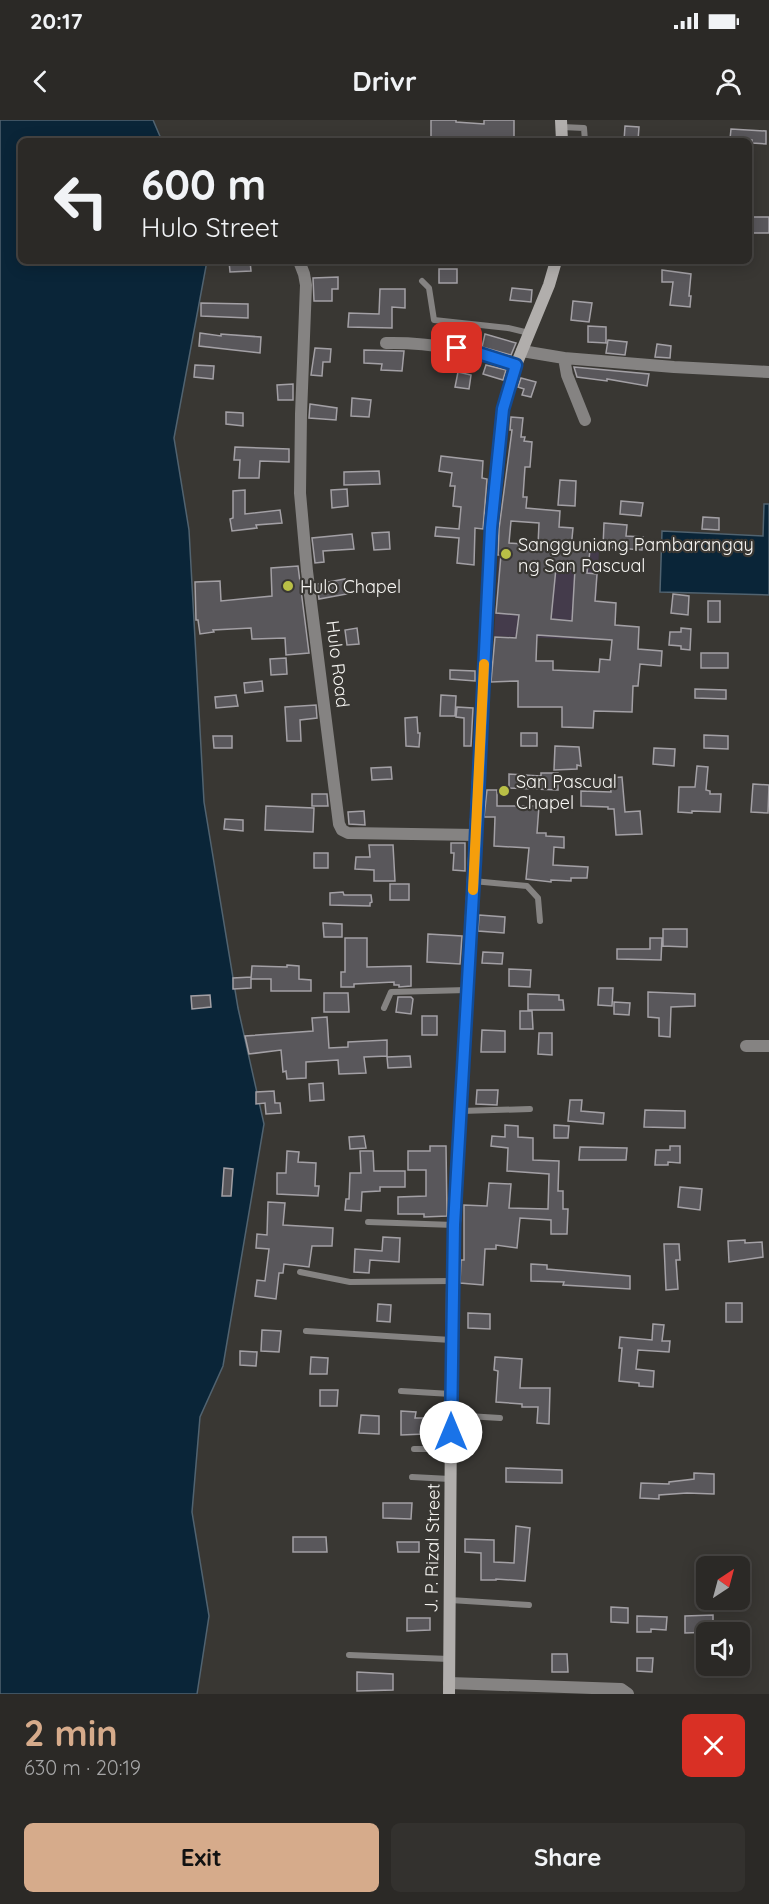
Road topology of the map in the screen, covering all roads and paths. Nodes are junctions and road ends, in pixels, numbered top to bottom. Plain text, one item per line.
1 (561, 123) edge
2 (562, 138) edge
3 (585, 138) edge
4 (300, 264) edge
5 (554, 264) edge
6 (422, 280) dead end
7 (529, 333) junction
8 (386, 343) dead end
9 (522, 351) junction
10 (564, 358) junction
11 (516, 365) junction
12 (769, 372) edge
13 (585, 420) dead end
14 (476, 836) junction
15 (473, 881) junction
16 (540, 921) dead end
17 (467, 990) junction
18 (384, 1008) dead end
19 (746, 1046) dead end
20 (769, 1046) edge
21 (530, 1109) dead end
22 (460, 1112) junction
23 (368, 1222) dead end
24 (454, 1225) junction
25 (300, 1272) dead end
26 (452, 1281) junction
27 (306, 1331) dead end
28 (452, 1340) junction
29 (401, 1391) dead end
30 (451, 1394) junction
31 (451, 1414) junction
32 (500, 1418) dead end
33 (414, 1449) dead end
34 (451, 1449) junction
35 (412, 1477) dead end
36 (450, 1479) junction
37 (449, 1600) junction
38 (530, 1605) dead end
39 (349, 1655) dead end
40 (449, 1659) junction
41 (449, 1688) edge
42 (628, 1694) edge

1 - 2 main road
1 - 3 lane
4 - 14 street, Hulo Road
5 - 7 main road, J. P. Rizal Street
6 - 7 lane
7 - 9 main road, J. P. Rizal Street
8 - 11 street
9 - 10 street
9 - 11 main road, J. P. Rizal Street
10 - 12 street
10 - 13 street
11 - 14 main road, J. P. Rizal Street
14 - 15 main road, J. P. Rizal Street
15 - 16 lane
15 - 17 main road, J. P. Rizal Street
17 - 18 lane
17 - 22 main road, J. P. Rizal Street
19 - 20 street
21 - 22 lane
22 - 24 main road, J. P. Rizal Street
23 - 24 lane
24 - 26 main road, J. P. Rizal Street
25 - 26 lane
26 - 28 main road, J. P. Rizal Street
27 - 28 lane
28 - 30 main road, J. P. Rizal Street
29 - 30 lane
30 - 31 main road, J. P. Rizal Street
31 - 32 lane
31 - 34 main road, J. P. Rizal Street
33 - 34 lane
34 - 36 main road, J. P. Rizal Street
35 - 36 lane
36 - 37 main road, J. P. Rizal Street
37 - 38 lane
37 - 40 main road, J. P. Rizal Street
39 - 40 lane
40 - 41 main road, J. P. Rizal Street
41 - 42 street

